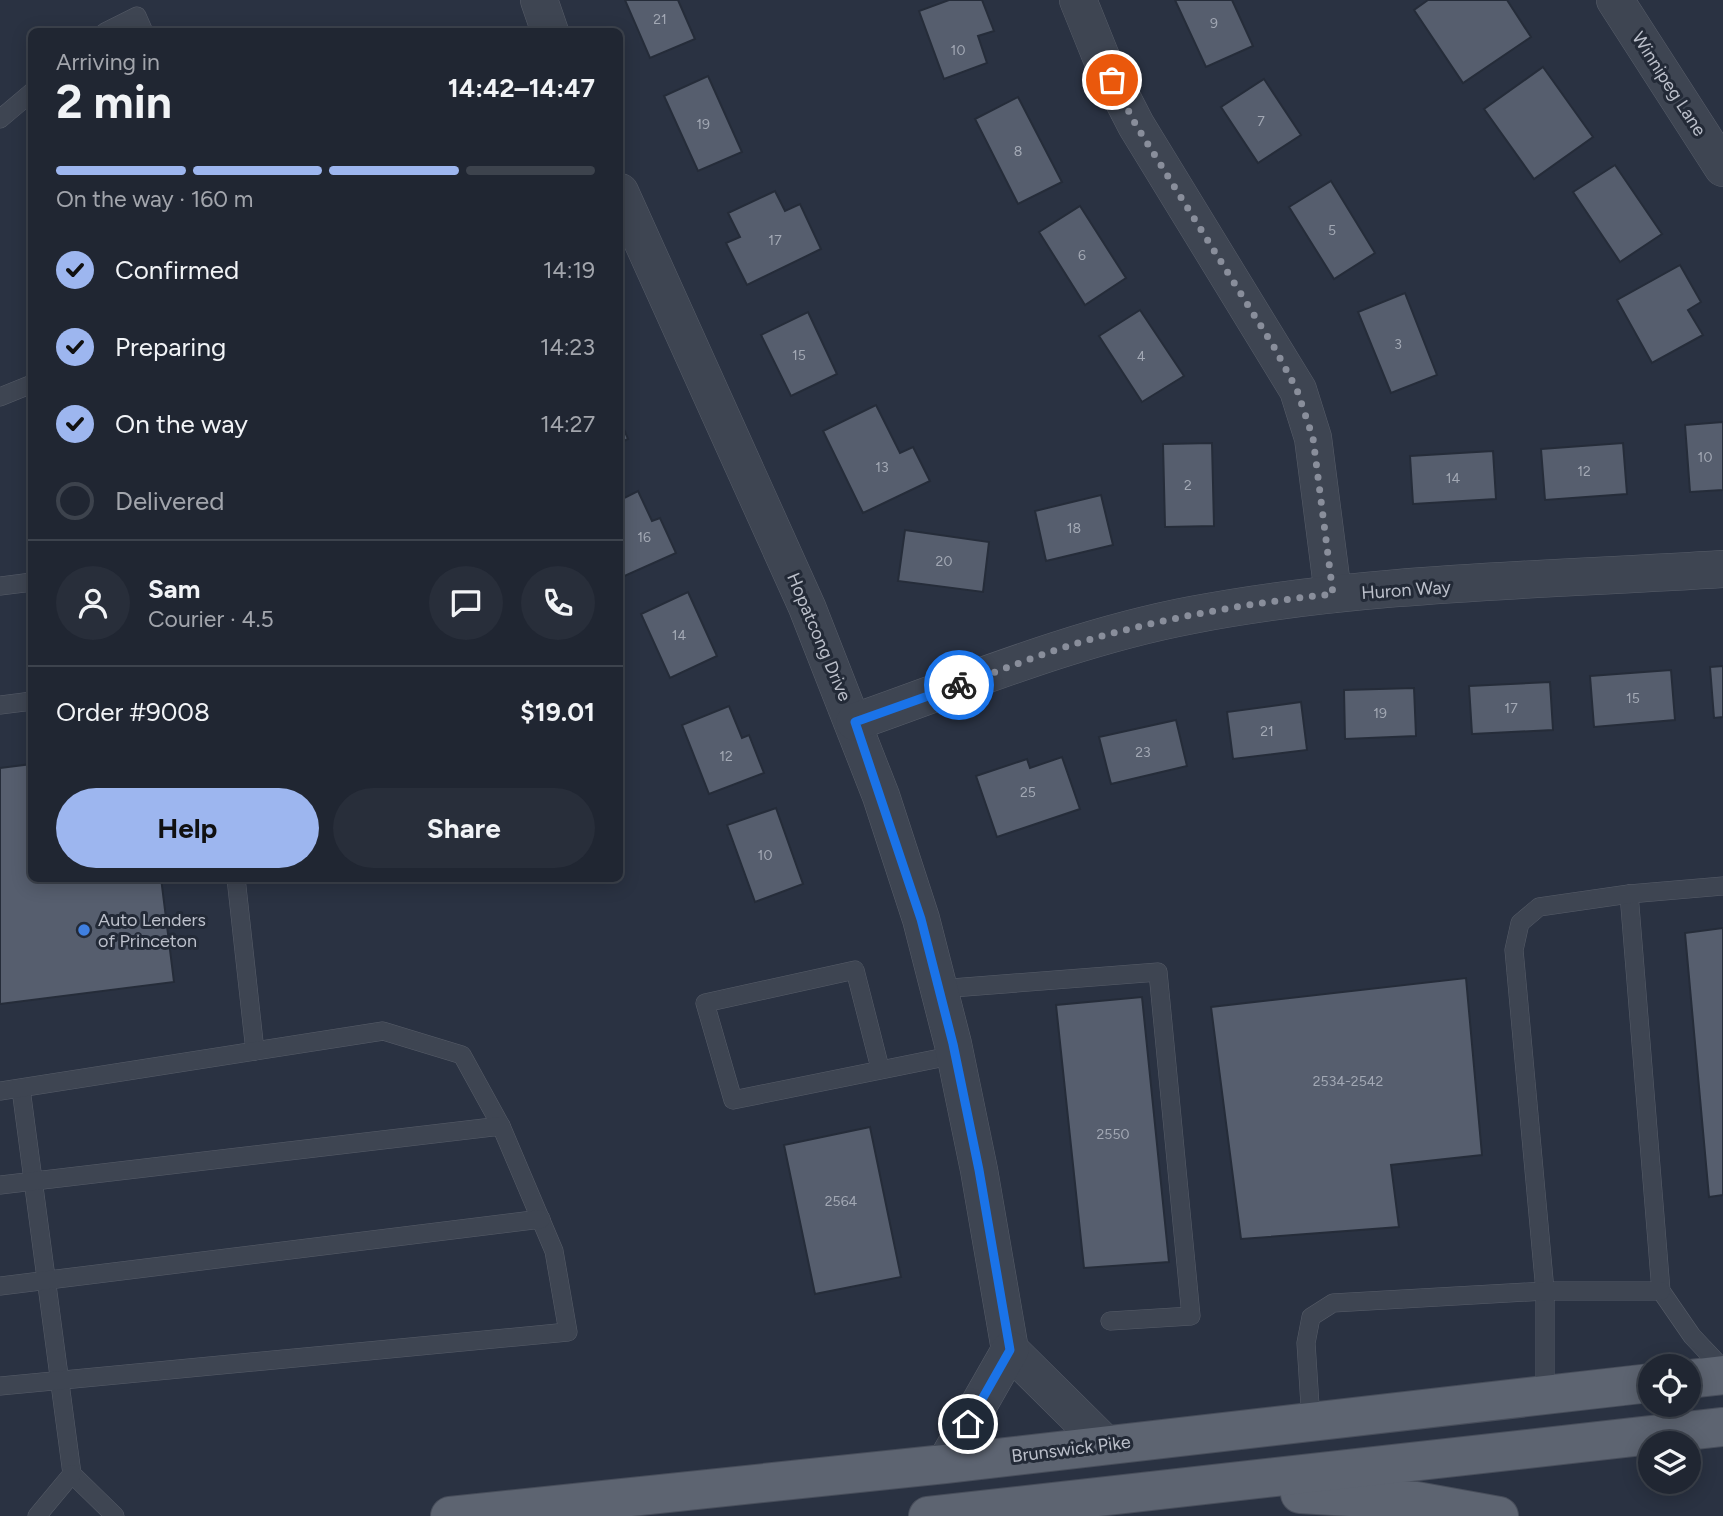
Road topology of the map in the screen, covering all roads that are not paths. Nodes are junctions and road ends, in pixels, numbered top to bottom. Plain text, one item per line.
1 (539, 0) edge
2 (1078, 0) edge
3 (1615, 0) edge
4 (113, 28) edge
5 (142, 28) edge
6 (549, 28) edge
7 (28, 95) edge
8 (0, 119) edge
9 (1723, 168) edge
10 (623, 199) edge
11 (28, 386) edge
12 (0, 397) edge
13 (1723, 569) edge
14 (28, 582) edge
15 (0, 586) edge
16 (1333, 594) junction
17 (28, 702) edge
18 (0, 705) edge
19 (855, 722) junction
20 (236, 882) edge
21 (1723, 886) edge
22 (1629, 894) junction
23 (939, 989) junction
24 (255, 1051) junction
25 (955, 1055) junction
26 (880, 1068) junction
27 (21, 1089) junction
28 (0, 1091) edge
29 (501, 1126) junction
30 (33, 1180) junction
31 (0, 1185) edge
32 (541, 1219) junction
33 (46, 1282) junction
34 (0, 1286) edge
35 (1545, 1291) junction
36 (1661, 1291) junction
37 (1110, 1321) dead end
38 (1010, 1350) junction
39 (1723, 1369) edge
40 (1723, 1375) edge
41 (1701, 1378) edge
42 (60, 1381) junction
43 (1638, 1384) edge
44 (0, 1386) edge
45 (1545, 1394) junction
46 (1311, 1421) junction
47 (1723, 1427) edge
48 (1106, 1445) junction
49 (945, 1464) junction
50 (72, 1474) junction
51 (1175, 1489) junction
52 (37, 1516) edge
53 (115, 1516) edge
54 (450, 1516) edge
55 (928, 1516) edge
56 (1499, 1516) edge

1 - 6 street
2 - 16 street
3 - 9 street, Winnipeg Lane
4 - 5 lane
7 - 8 lane
10 - 19 street, Hopatcong Drive
11 - 12 lane
13 - 16 street, Huron Way
14 - 15 lane
16 - 19 street, Huron Way
17 - 18 lane
19 - 23 street, Hopatcong Drive
20 - 24 lane
21 - 22 lane
22 - 35 lane
22 - 36 lane
23 - 25 street, Hopatcong Drive
23 - 37 lane
24 - 27 lane
24 - 29 lane
25 - 26 lane
25 - 38 street, Hopatcong Drive
26 - 26 lane
27 - 28 lane
27 - 30 lane
29 - 30 lane
29 - 32 lane
30 - 31 lane
30 - 33 lane
32 - 33 lane
32 - 42 lane
33 - 34 lane
33 - 42 lane
35 - 36 lane
35 - 45 lane
35 - 46 lane
36 - 39 lane
38 - 48 street
38 - 49 street
40 - 41 main road
42 - 44 lane
42 - 50 lane
43 - 45 main road, Brunswick Pike
45 - 46 main road, Brunswick Pike
46 - 48 main road, Brunswick Pike
47 - 51 main road
48 - 49 main road, Brunswick Pike
49 - 54 main road, Brunswick Pike
50 - 52 lane
50 - 53 lane
51 - 55 main road
51 - 56 main road

